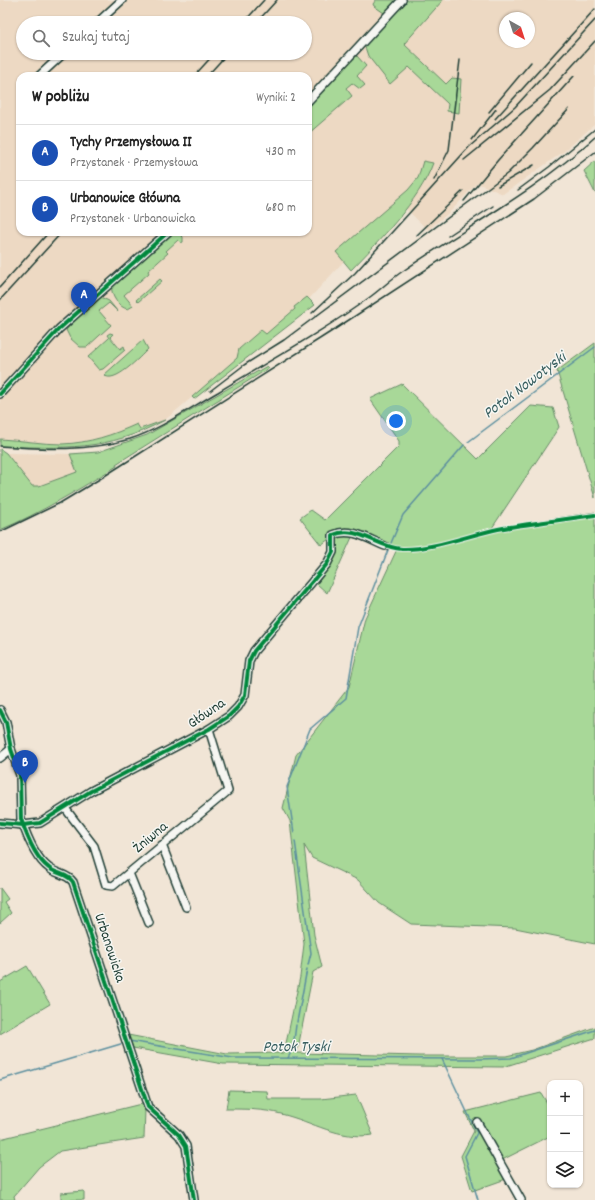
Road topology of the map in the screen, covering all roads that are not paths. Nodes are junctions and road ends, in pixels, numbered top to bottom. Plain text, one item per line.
1 (122, 0) edge
2 (402, 0) edge
3 (105, 16) edge
4 (56, 60) edge
5 (43, 72) edge
6 (312, 97) edge
7 (164, 236) edge
8 (0, 394) edge
9 (385, 546) dead end
10 (0, 710) edge
11 (209, 730) junction
12 (11, 749) junction
13 (0, 758) edge
14 (65, 808) junction
15 (0, 823) edge
16 (23, 825) junction
17 (162, 845) junction
18 (129, 873) junction
19 (186, 907) dead end
20 (149, 923) dead end
21 (477, 1122) dead end
22 (194, 1200) edge
23 (521, 1200) edge

1 - 3 street
2 - 6 street
4 - 5 street
7 - 8 street
9 - 11 street, Główna
10 - 12 street, Urbanowicka
11 - 14 street, Główna
11 - 17 street, Żniwna
12 - 13 street
12 - 16 street, Urbanowicka
14 - 16 street, Główna
14 - 18 street, Żniwna
15 - 16 street, Główna
16 - 22 street, Urbanowicka
17 - 18 street, Żniwna
17 - 19 street
18 - 20 street
21 - 23 street

